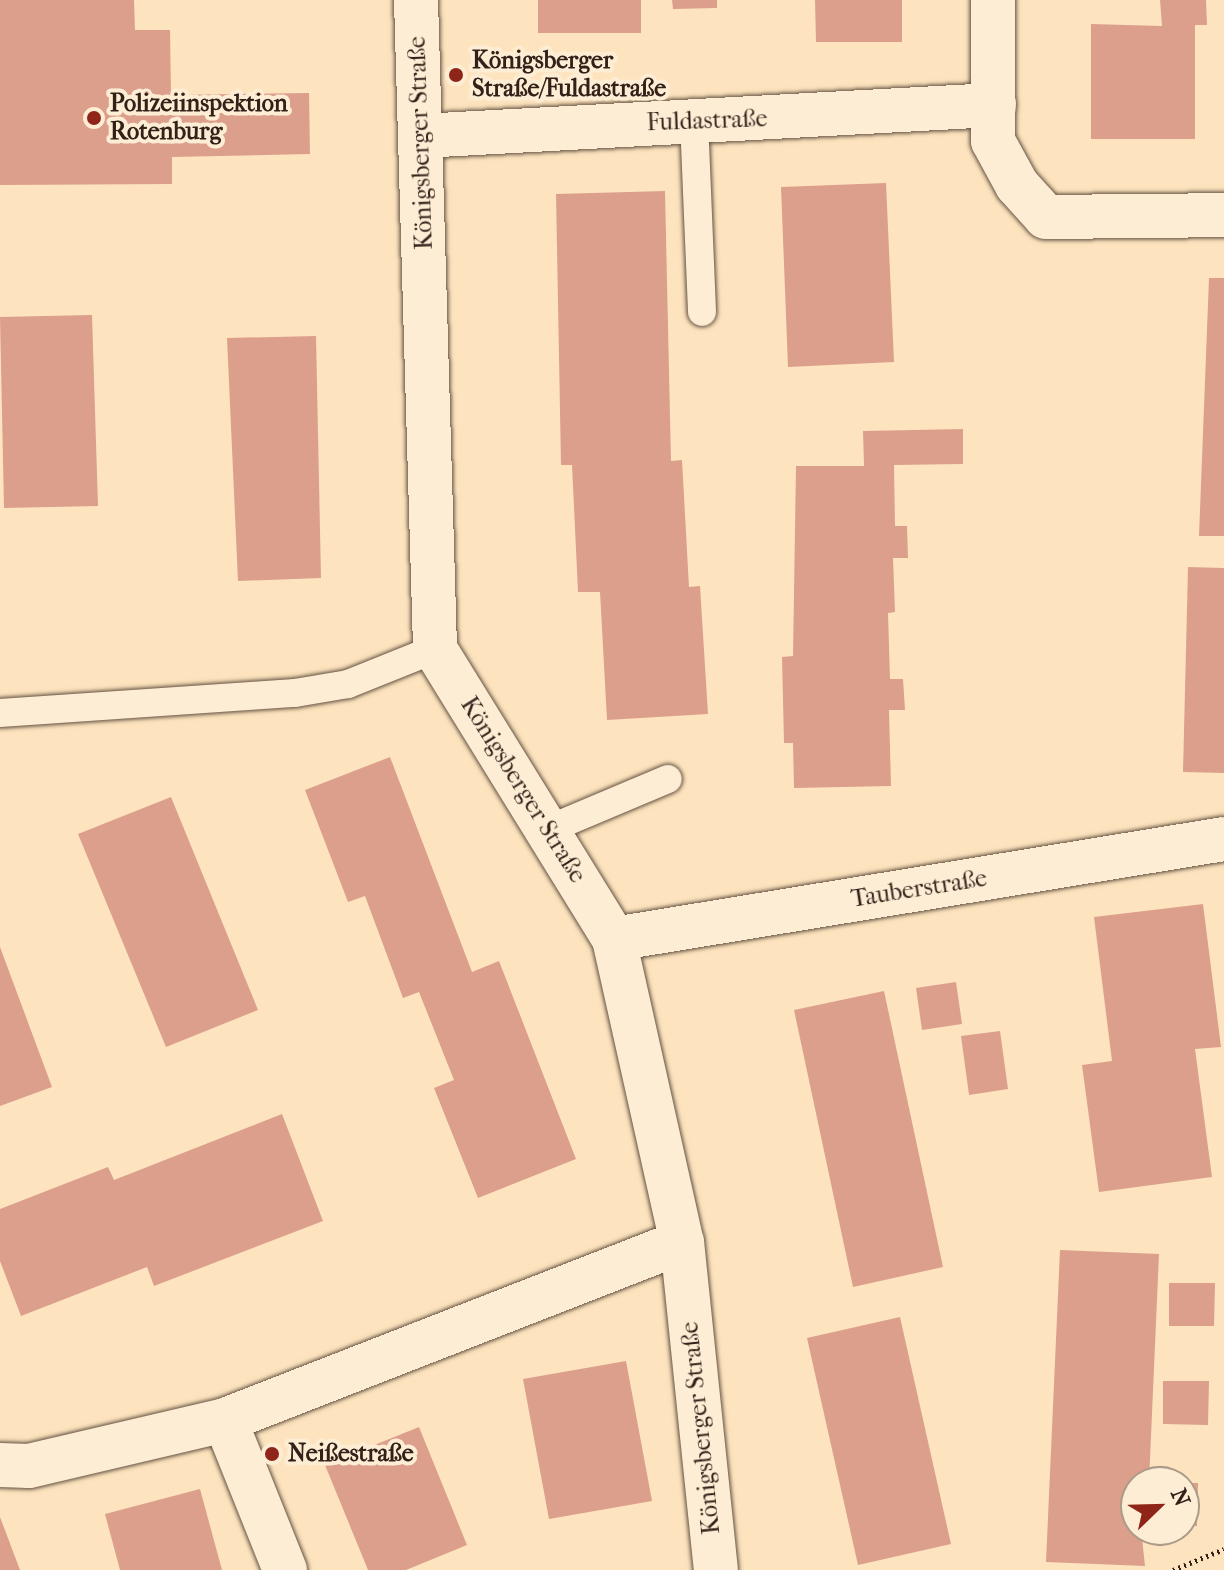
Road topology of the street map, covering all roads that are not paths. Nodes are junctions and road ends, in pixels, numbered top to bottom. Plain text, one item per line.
1 (416, 0) edge
2 (993, 0) edge
3 (994, 105) junction
4 (694, 120) junction
5 (421, 136) junction
6 (1224, 215) edge
7 (702, 312) dead end
8 (435, 649) junction
9 (0, 713) edge
10 (668, 779) dead end
11 (547, 830) junction
12 (1224, 839) edge
13 (614, 939) junction
14 (682, 1242) junction
15 (225, 1420) junction
16 (0, 1465) edge
17 (285, 1570) edge
18 (716, 1570) edge

1 - 5 street, Königsberger Straße
2 - 3 street
3 - 4 street, Fuldastraße
3 - 6 street
4 - 5 street, Fuldastraße
4 - 7 lane
5 - 8 street, Königsberger Straße
8 - 9 lane
8 - 11 street, Königsberger Straße
10 - 11 lane
11 - 13 street, Königsberger Straße
12 - 13 street, Tauberstraße
13 - 14 street, Königsberger Straße
14 - 15 street
14 - 18 street, Königsberger Straße
15 - 16 street
15 - 17 street

